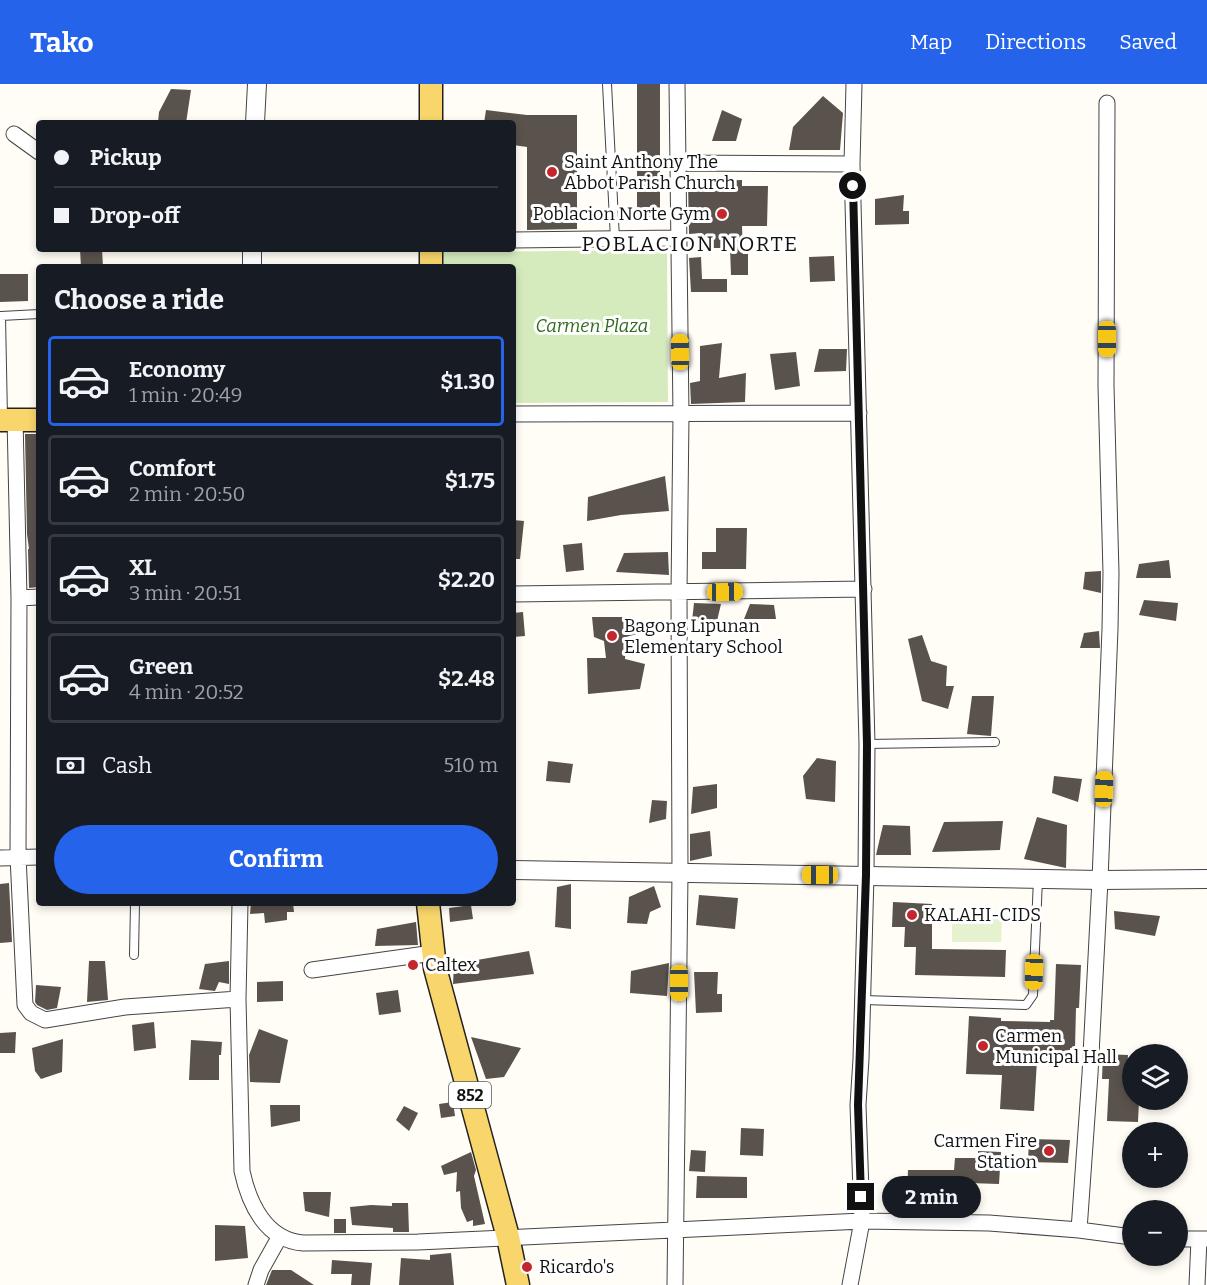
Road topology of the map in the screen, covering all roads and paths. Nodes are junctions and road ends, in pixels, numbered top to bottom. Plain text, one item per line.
1 (257, 84) edge
2 (431, 84) edge
3 (607, 84) edge
4 (676, 84) edge
5 (854, 84) edge
6 (1107, 103) dead end
7 (255, 120) edge
8 (431, 120) edge
9 (14, 134) dead end
10 (36, 150) edge
11 (678, 163) junction
12 (852, 164) junction
13 (678, 238) junction
14 (615, 239) junction
15 (516, 240) edge
16 (36, 314) edge
17 (1, 316) edge
18 (859, 413) junction
19 (516, 414) edge
20 (681, 415) junction
21 (6, 419) edge
22 (36, 420) edge
23 (864, 589) junction
24 (679, 593) junction
25 (516, 594) edge
26 (36, 597) edge
27 (19, 598) junction
28 (994, 742) dead end
29 (867, 744) junction
30 (18, 856) junction
31 (36, 857) edge
32 (0, 858) edge
33 (516, 870) edge
34 (680, 874) junction
35 (866, 875) junction
36 (1038, 879) junction
37 (1207, 879) edge
38 (1100, 880) junction
39 (135, 906) edge
40 (240, 906) edge
41 (428, 906) edge
42 (433, 953) junction
43 (134, 955) dead end
44 (312, 970) dead end
45 (238, 999) junction
46 (863, 1000) junction
47 (862, 1221) junction
48 (675, 1230) junction
49 (1079, 1230) junction
50 (280, 1236) junction
51 (1122, 1236) edge
52 (508, 1237) junction
53 (1203, 1239) edge
54 (256, 1285) edge
55 (518, 1285) edge
56 (675, 1285) edge
57 (850, 1285) edge
58 (1197, 1285) edge

1 - 7 street
2 - 8 main road
3 - 14 lane
4 - 11 street
5 - 12 street
6 - 38 street
9 - 10 street
11 - 12 street
11 - 13 street
12 - 18 street
13 - 14 street
13 - 20 street
14 - 15 street
16 - 17 lane
17 - 21 lane
18 - 20 street
18 - 23 street
19 - 20 street
20 - 24 street
21 - 22 main road
21 - 27 street
23 - 24 street
23 - 29 street
24 - 25 street
24 - 34 street
26 - 27 street
27 - 30 street
28 - 29 lane
29 - 35 street
30 - 31 street
30 - 32 street
30 - 45 street
33 - 34 street
34 - 35 street
34 - 48 street
35 - 36 street
35 - 46 street
36 - 38 street
36 - 46 lane
37 - 38 street
38 - 49 street
39 - 43 lane
40 - 45 street
41 - 42 main road, 852
42 - 44 street
42 - 52 main road, 852
45 - 50 street
46 - 47 street
47 - 48 street
47 - 49 street
47 - 57 street
48 - 52 street
48 - 56 street
49 - 51 street
50 - 52 street
50 - 54 street
52 - 55 main road, 852
53 - 58 street

